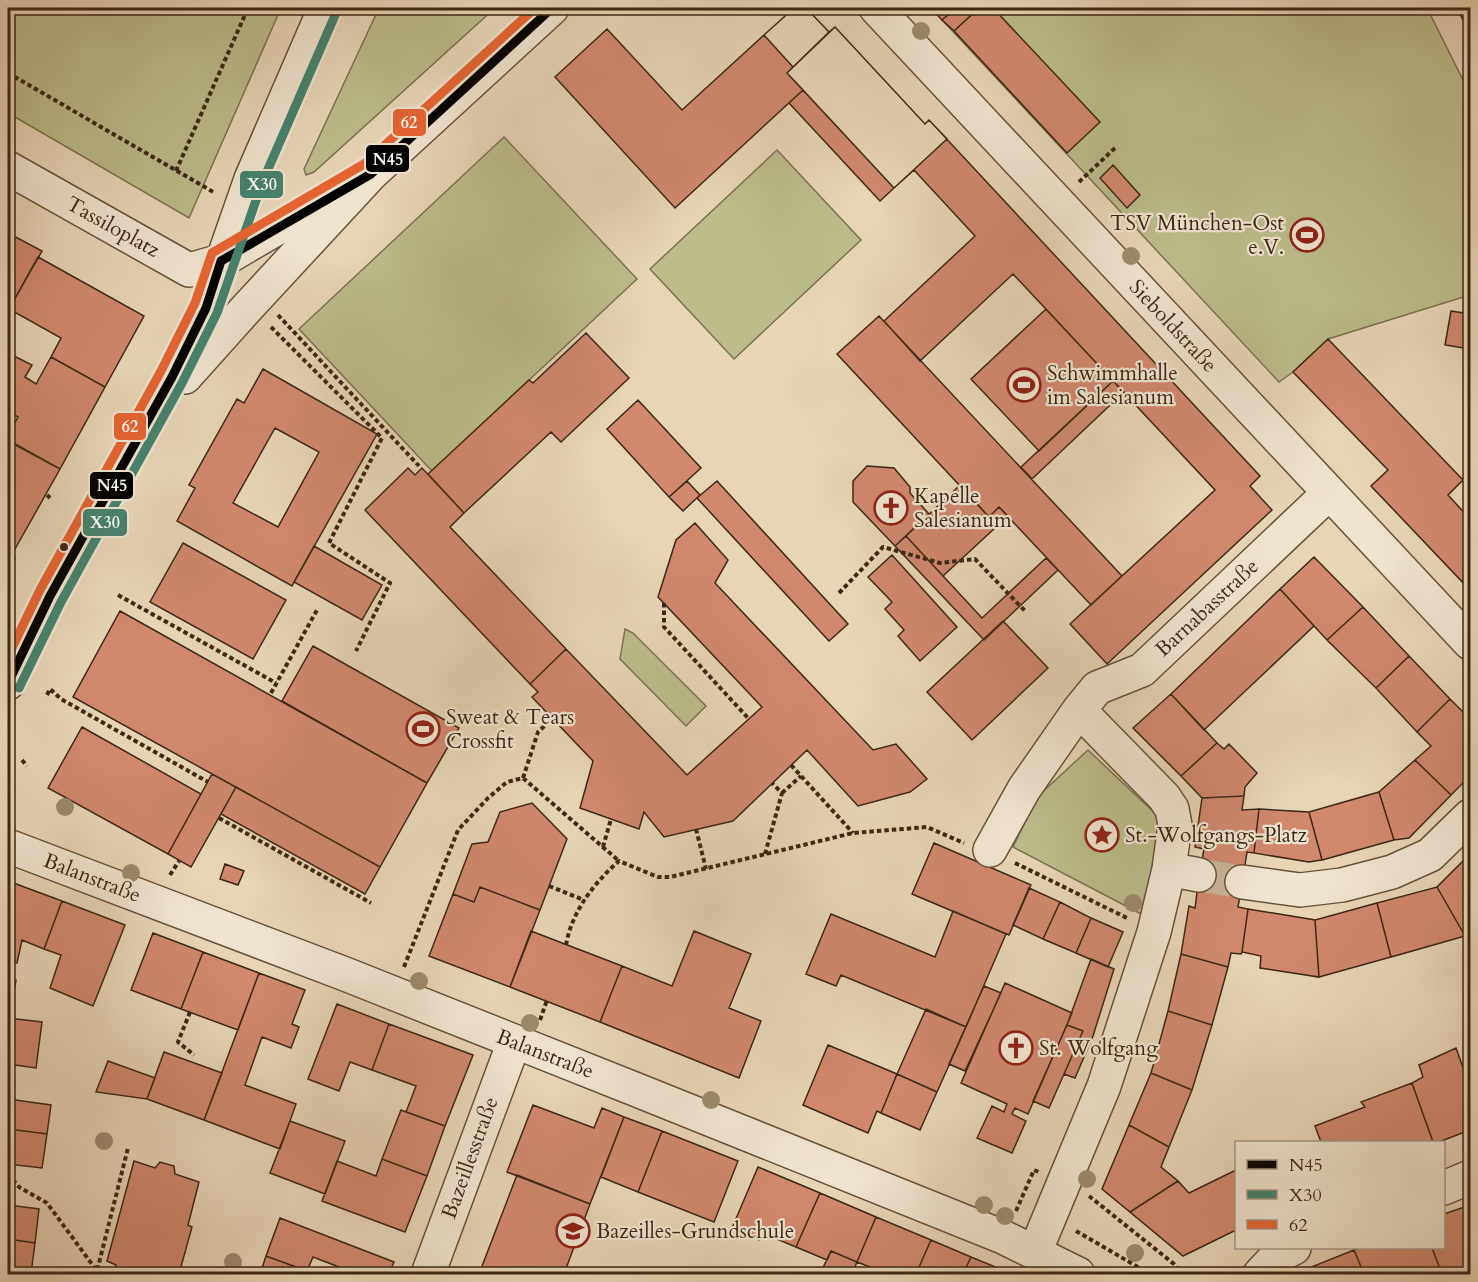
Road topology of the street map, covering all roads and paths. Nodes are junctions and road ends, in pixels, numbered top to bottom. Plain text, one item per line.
1 (248, 8) edge
2 (325, 8) edge
3 (552, 8) edge
4 (876, 8) edge
5 (8, 73) edge
6 (1115, 148) dead end
7 (8, 168) edge
8 (176, 171) junction
9 (371, 174) junction
10 (1078, 183) dead end
11 (218, 194) dead end
12 (221, 261) junction
13 (274, 310) dead end
14 (263, 319) dead end
15 (147, 421) junction
16 (419, 466) dead end
17 (1329, 493) junction
18 (839, 593) dead end
19 (118, 595) dead end
20 (664, 603) dead end
21 (317, 610) dead end
22 (1025, 611) dead end
23 (1470, 643) edge
24 (356, 651) dead end
25 (8, 683) edge
26 (276, 683) junction
27 (271, 693) dead end
28 (47, 695) dead end
29 (1079, 710) junction
30 (552, 719) dead end
31 (749, 719) dead end
32 (22, 760) dead end
33 (791, 765) dead end
34 (27, 766) dead end
35 (801, 776) junction
36 (523, 778) junction
37 (208, 782) dead end
38 (772, 783) dead end
39 (782, 794) junction
40 (1470, 816) edge
41 (219, 818) dead end
42 (611, 819) dead end
43 (696, 829) dead end
44 (853, 833) junction
45 (8, 846) edge
46 (603, 847) junction
47 (990, 850) junction
48 (765, 854) junction
49 (179, 861) dead end
50 (619, 861) junction
51 (706, 869) junction
52 (171, 875) dead end
53 (1242, 882) tunnel mouth
54 (549, 886) dead end
55 (584, 900) junction
56 (371, 903) dead end
57 (1154, 932) junction
58 (566, 945) dead end
59 (392, 992) junction
60 (190, 1012) dead end
61 (514, 1042) junction
62 (194, 1055) dead end
63 (128, 1148) dead end
64 (8, 1174) edge
65 (1470, 1177) edge
66 (1445, 1187) edge
67 (1019, 1204) dead end
68 (1050, 1216) junction
69 (1292, 1249) edge
70 (1035, 1252) junction
71 (1075, 1274) edge
72 (428, 1275) edge
73 (1150, 1275) edge
74 (1260, 1275) edge

1 - 8 path
2 - 12 street
3 - 9 street
4 - 17 street, Sieboldstraße
5 - 8 path
6 - 10 path
7 - 12 street, Tassiloplatz
8 - 11 path
9 - 12 street, Tassiloplatz
9 - 15 street
12 - 15 street
13 - 16 path
14 - 24 path
15 - 25 street
17 - 23 street, Sieboldstraße
17 - 29 street, Barnabasstraße
18 - 22 path
19 - 26 path
20 - 31 path
21 - 26 path
26 - 27 path
28 - 37 path
29 - 47 street, Barnabasstraße
29 - 57 street
30 - 36 path
32 - 34 path
33 - 35 path
35 - 39 path
35 - 44 path
36 - 46 path
36 - 59 path
38 - 39 path
39 - 48 path
40 - 53 street
41 - 56 path
42 - 46 path
43 - 51 path
44 - 47 path
44 - 48 path
45 - 59 street, Balanstraße
46 - 50 path
47 - 57 path
48 - 51 path
49 - 52 path
50 - 51 path
50 - 55 path
54 - 55 path
55 - 58 path
57 - 68 street
59 - 61 street, Balanstraße
60 - 62 path
61 - 70 street, Balanstraße
61 - 72 street, Bazeillesstraße
63 - 64 path
65 - 66 street
67 - 68 path
68 - 70 street
68 - 73 path
69 - 74 street
70 - 71 street, Balanstraße

